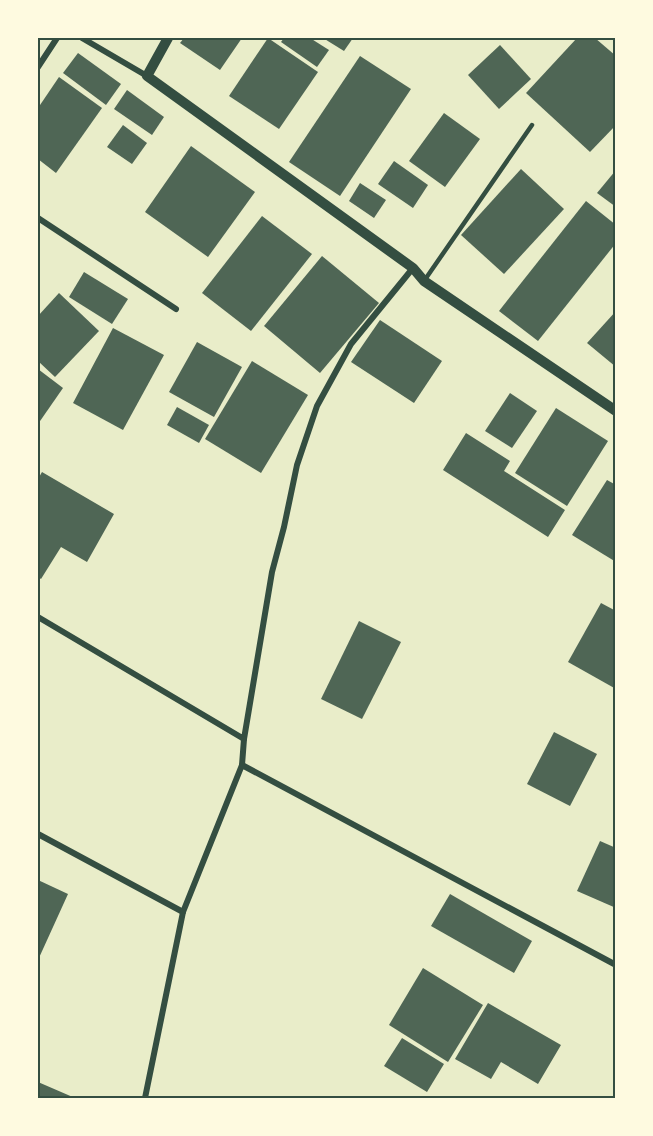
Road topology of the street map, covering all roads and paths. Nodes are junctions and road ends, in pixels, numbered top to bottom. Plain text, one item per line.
1 (57, 38) edge
2 (82, 38) edge
3 (168, 38) edge
4 (38, 68) edge
5 (147, 76) junction
6 (532, 125) dead end
7 (38, 218) edge
8 (413, 268) junction
9 (424, 282) junction
10 (176, 309) dead end
11 (615, 411) edge
12 (38, 616) edge
13 (244, 739) junction
14 (242, 765) junction
15 (38, 834) edge
16 (183, 912) junction
17 (615, 965) edge
18 (146, 1098) edge

1 - 4 street
2 - 5 street
3 - 5 street
5 - 8 street
6 - 9 lane
7 - 10 street
8 - 9 street
8 - 13 street
9 - 11 street
12 - 13 street
13 - 14 street
14 - 16 street
14 - 17 street
15 - 16 street
16 - 18 street

